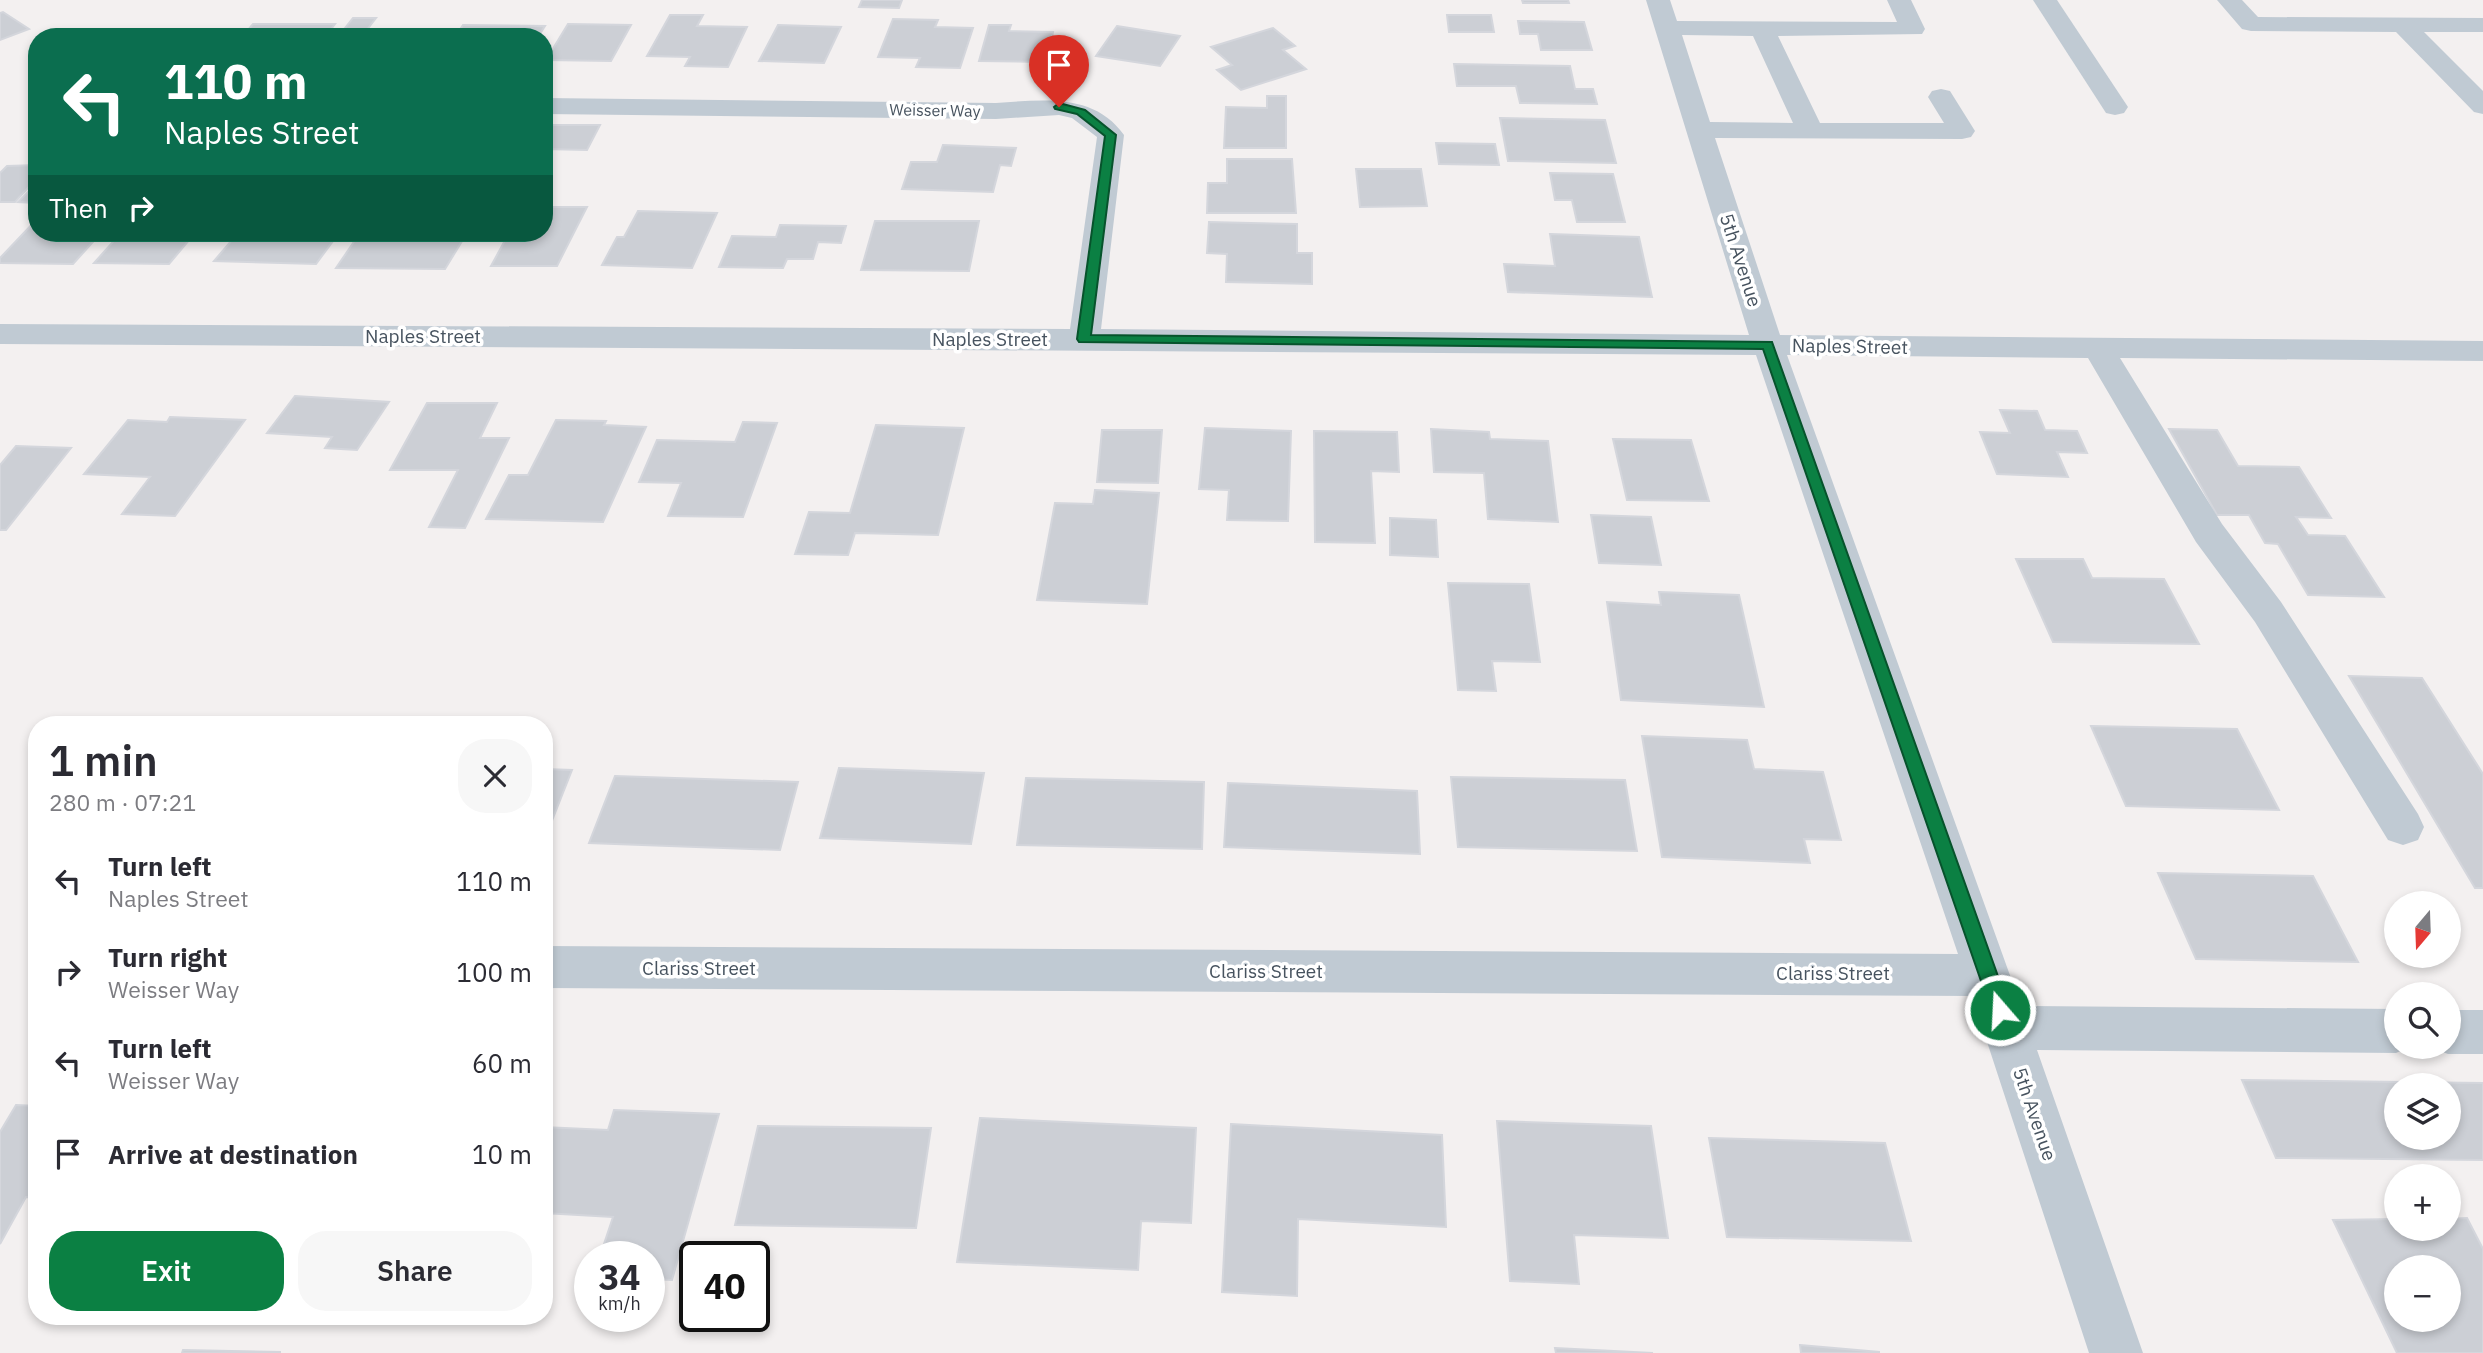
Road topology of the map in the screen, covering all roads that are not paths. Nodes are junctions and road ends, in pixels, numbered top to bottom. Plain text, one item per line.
1 (1658, 0) edge
2 (1899, 0) edge
3 (2045, 0) edge
4 (2229, 0) edge
5 (1754, 22) junction
6 (2403, 25) junction
7 (2483, 25) edge
8 (1667, 28) junction
9 (1941, 97) dead end
10 (2483, 106) edge
11 (553, 107) edge
12 (2115, 107) dead end
13 (1699, 130) junction
14 (1810, 131) junction
15 (0, 334) edge
16 (1084, 339) junction
17 (1768, 345) junction
18 (2097, 347) junction
19 (2483, 351) edge
20 (2403, 827) dead end
21 (553, 967) edge
22 (1988, 975) junction
23 (2006, 1028) junction
24 (2384, 1031) edge
25 (2461, 1032) edge
26 (2483, 1032) edge
27 (2116, 1353) edge

1 - 8 street, 5th Avenue
2 - 5 street
3 - 12 street
4 - 6 street
5 - 8 street
5 - 14 street
6 - 7 street
6 - 10 street
8 - 13 street, 5th Avenue
9 - 14 street
11 - 16 street, Weisser Way
13 - 14 street
13 - 17 street, 5th Avenue
15 - 16 street, Naples Street
16 - 17 street, Naples Street
17 - 18 street, Naples Street
17 - 22 street, 5th Avenue
18 - 19 street, Naples Street
18 - 20 street
21 - 22 street, Clariss Street
22 - 23 street, 5th Avenue
23 - 24 street
23 - 27 street, 5th Avenue
25 - 26 street

